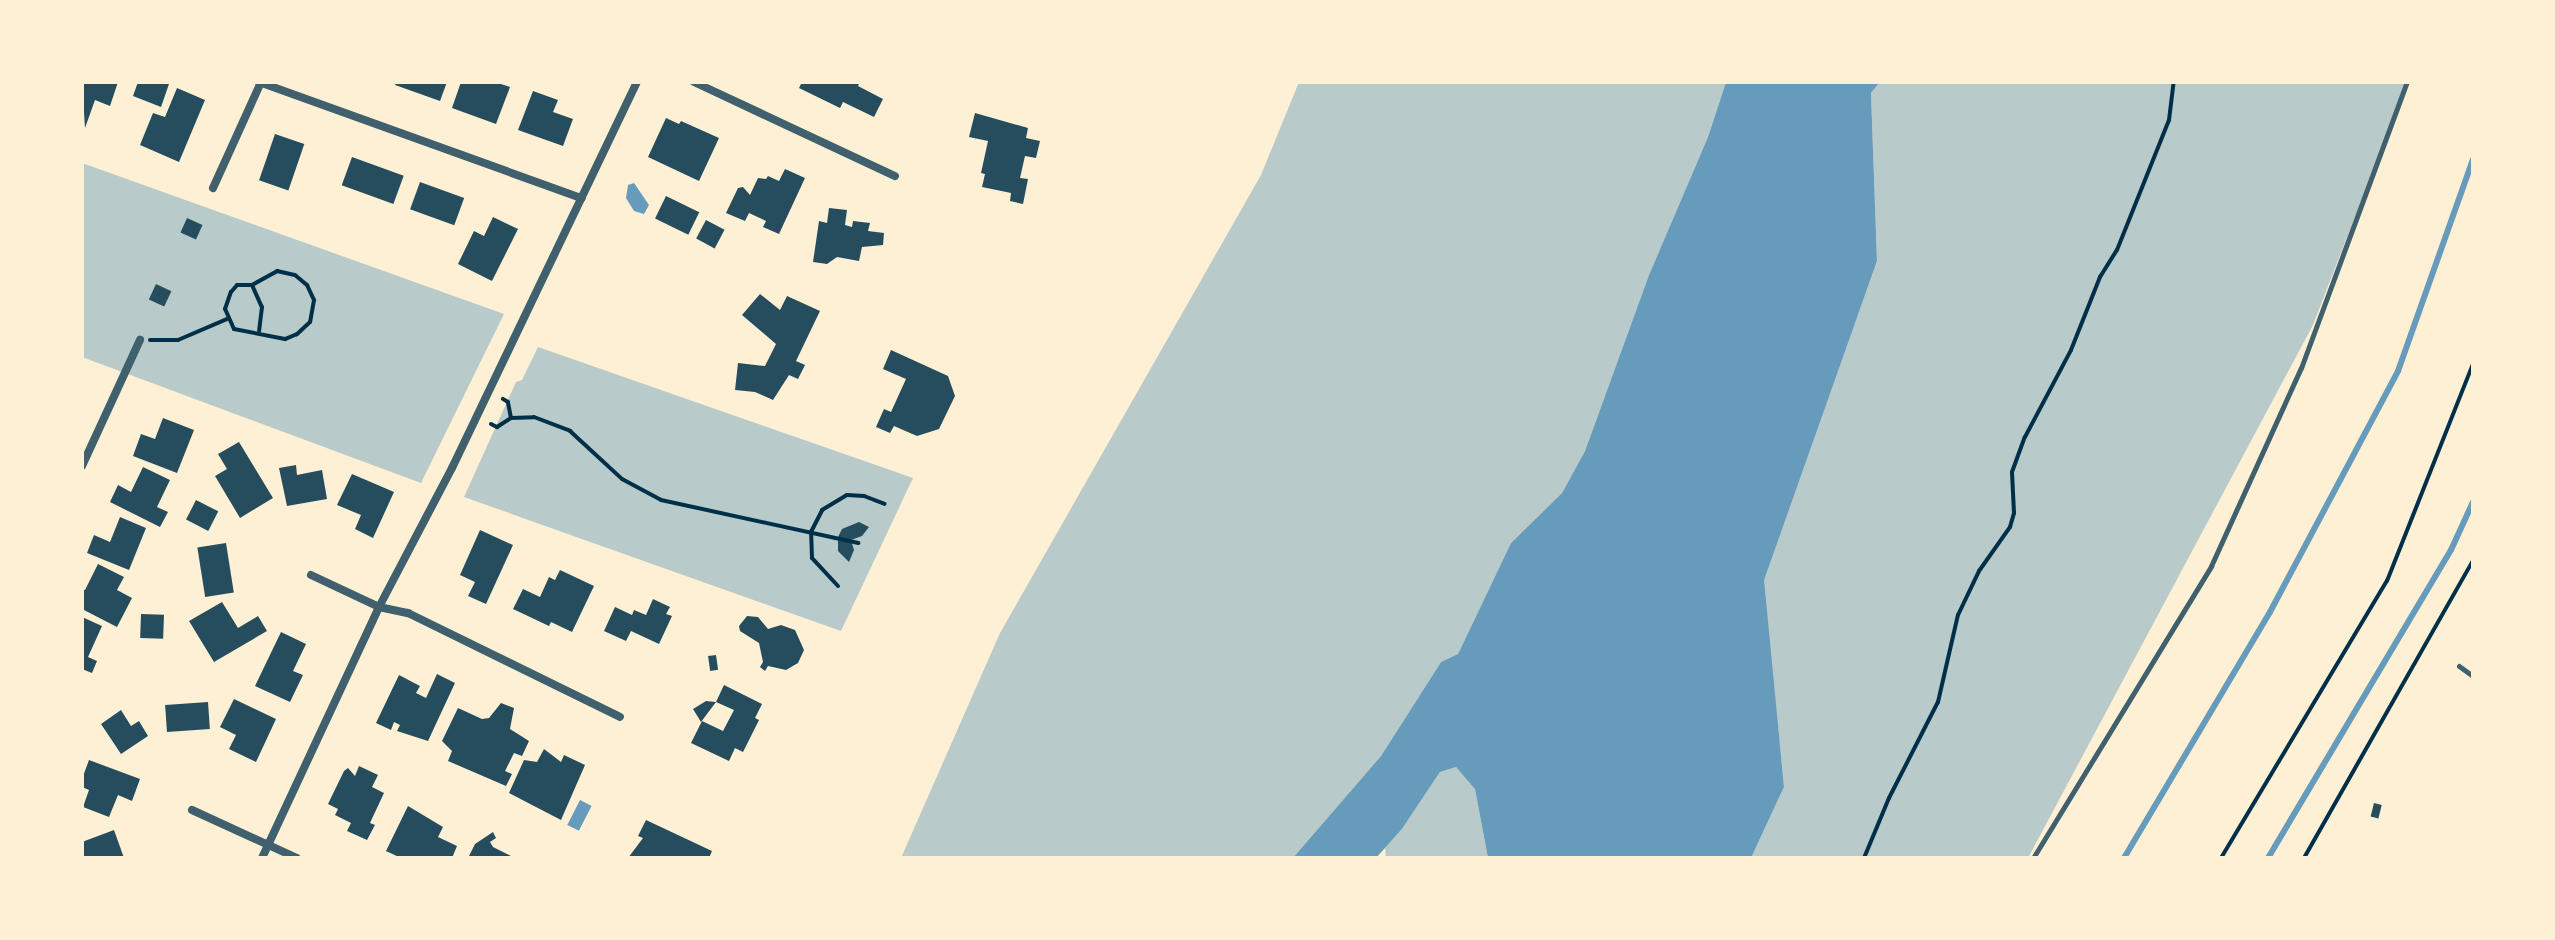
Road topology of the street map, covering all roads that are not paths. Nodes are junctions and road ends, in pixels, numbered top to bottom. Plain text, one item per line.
1 (260, 82) edge
2 (637, 82) edge
3 (694, 82) edge
4 (2407, 82) edge
5 (895, 176) dead end
6 (213, 188) dead end
7 (582, 198) junction
8 (140, 340) road end
9 (82, 466) edge
10 (311, 575) dead end
11 (379, 607) junction
12 (2459, 666) dead end
13 (2473, 676) edge
14 (620, 717) dead end
15 (192, 810) dead end
16 (268, 844) junction
17 (262, 858) edge
18 (297, 858) edge
19 (2033, 858) edge

1 - 6 street
1 - 7 street
2 - 7 street
3 - 5 street
4 - 19 lane
7 - 11 street
8 - 9 street
10 - 11 street
11 - 14 street
11 - 16 street
12 - 13 lane
15 - 16 street
16 - 17 street
16 - 18 street

